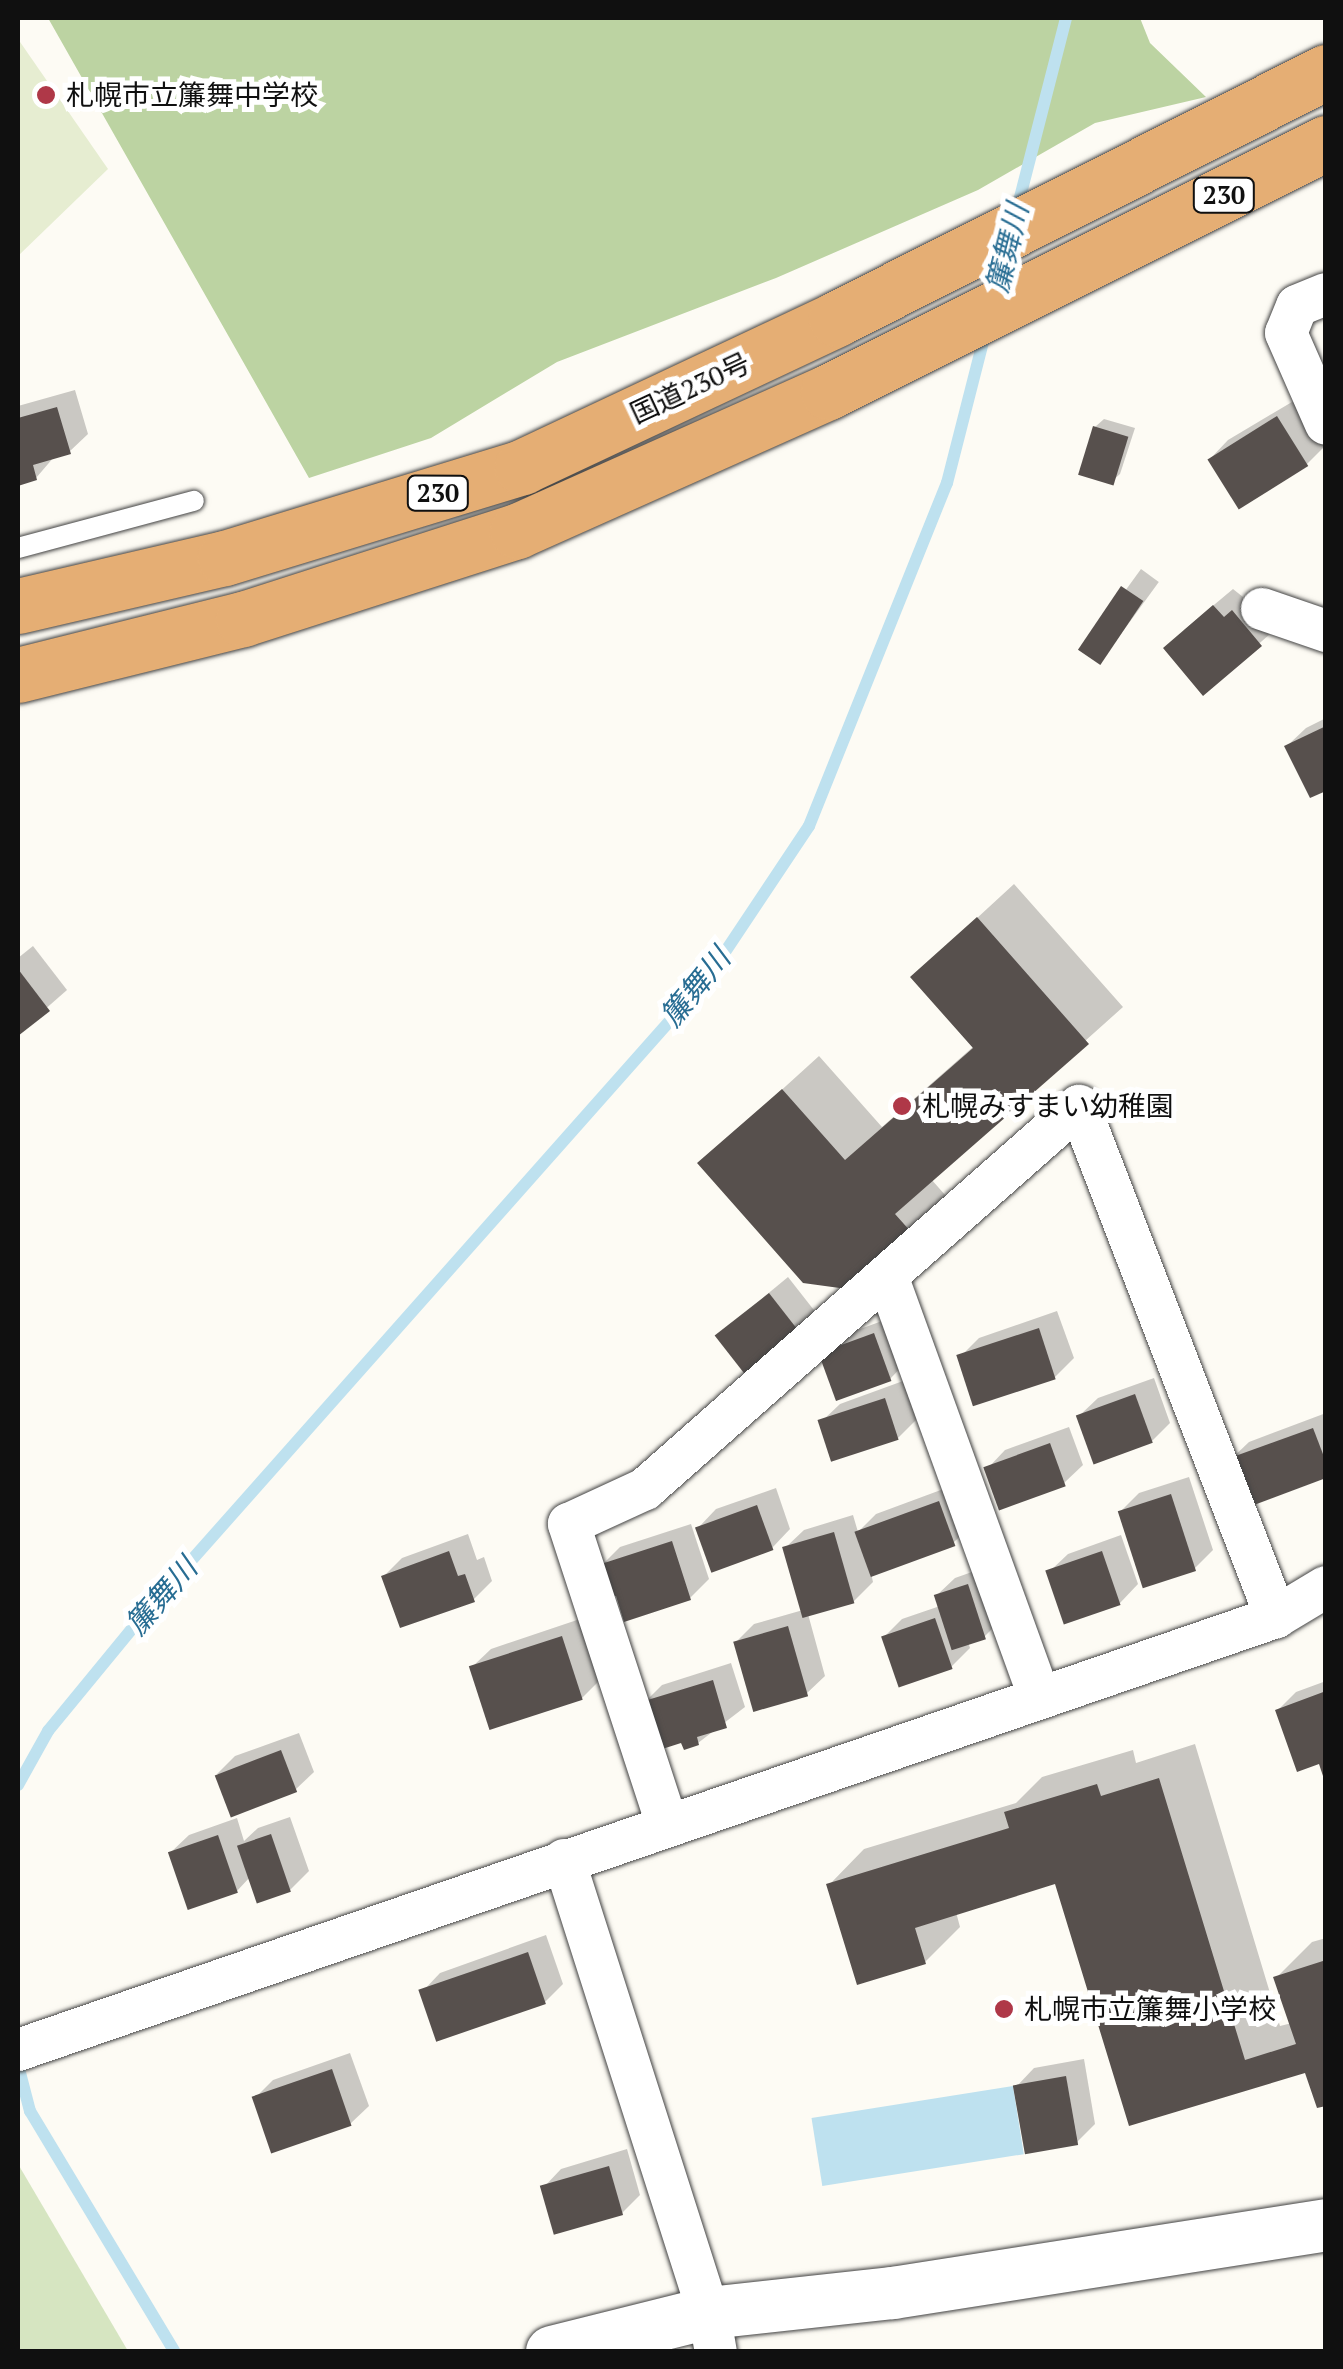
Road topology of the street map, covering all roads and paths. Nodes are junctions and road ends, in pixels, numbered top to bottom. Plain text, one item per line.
1 (1326, 72) edge
2 (1326, 142) edge
3 (1326, 294) edge
4 (1326, 424) edge
5 (194, 501) dead end
6 (18, 548) edge
7 (18, 606) edge
8 (1262, 608) dead end
9 (1326, 631) edge
10 (18, 675) edge
11 (887, 1276) junction
12 (1326, 1587) edge
13 (1276, 1617) junction
14 (1040, 1698) junction
15 (667, 1824) junction
16 (564, 1860) junction
17 (18, 2050) edge
18 (1326, 2225) edge
19 (713, 2332) edge
20 (552, 2352) edge

1 - 7 highway, 国道230号 / 230
2 - 10 highway, 230
3 - 4 street
5 - 6 lane
8 - 9 street
11 - 13 street
11 - 14 street
11 - 15 street
12 - 13 street
13 - 14 street
14 - 15 street
15 - 16 street
16 - 17 street
16 - 19 street
18 - 19 street
19 - 20 street

